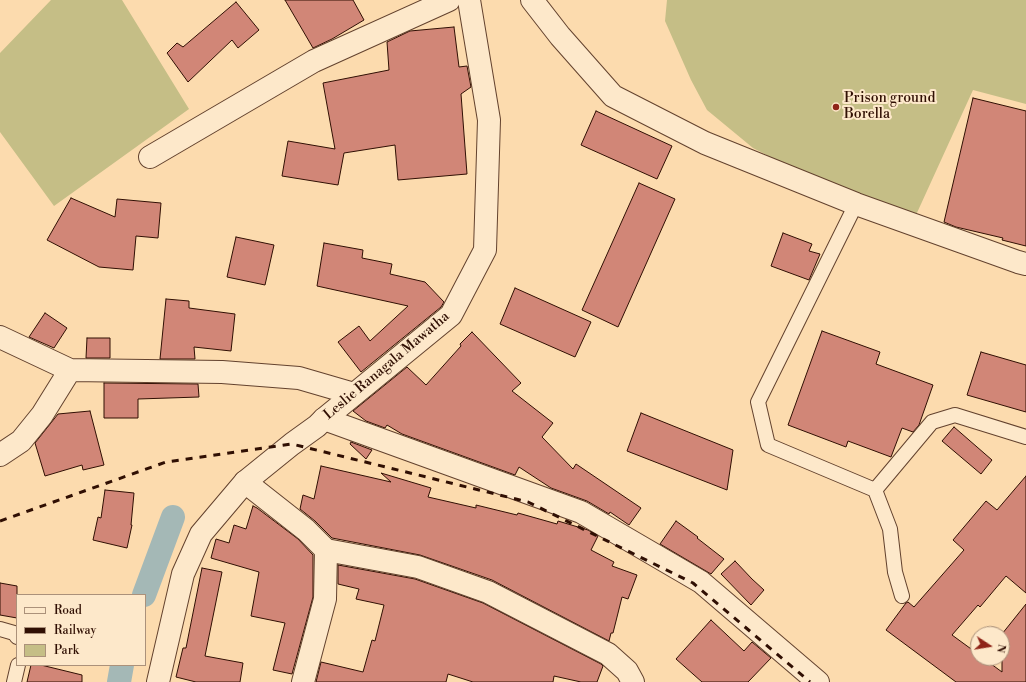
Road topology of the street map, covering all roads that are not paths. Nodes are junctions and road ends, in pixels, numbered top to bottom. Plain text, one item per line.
1 (449, 0) edge
2 (469, 0) edge
3 (532, 0) edge
4 (150, 157) dead end
5 (856, 204) junction
6 (1026, 264) edge
7 (0, 337) edge
8 (70, 370) junction
9 (354, 394) junction
10 (324, 418) junction
11 (1026, 437) edge
12 (0, 455) edge
13 (245, 482) junction
14 (875, 490) junction
15 (326, 550) junction
16 (902, 596) dead end
17 (0, 629) edge
18 (16, 636) edge
19 (18, 666) edge
20 (14, 682) edge
21 (158, 682) edge
22 (303, 682) edge
23 (633, 682) edge
24 (818, 682) edge

1 - 4 street
2 - 9 street, Leslie Ranagala Mawatha
3 - 5 street
5 - 6 street
5 - 14 lane
7 - 8 street
8 - 9 street
8 - 12 street
9 - 10 street, Leslie Ranagala Mawatha
10 - 13 street, Leslie Ranagala Mawatha
10 - 24 street
11 - 14 lane
13 - 15 street
13 - 21 street, Leslie Ranagala Mawatha
14 - 16 lane
15 - 22 street
15 - 23 street
17 - 18 lane
19 - 20 lane

